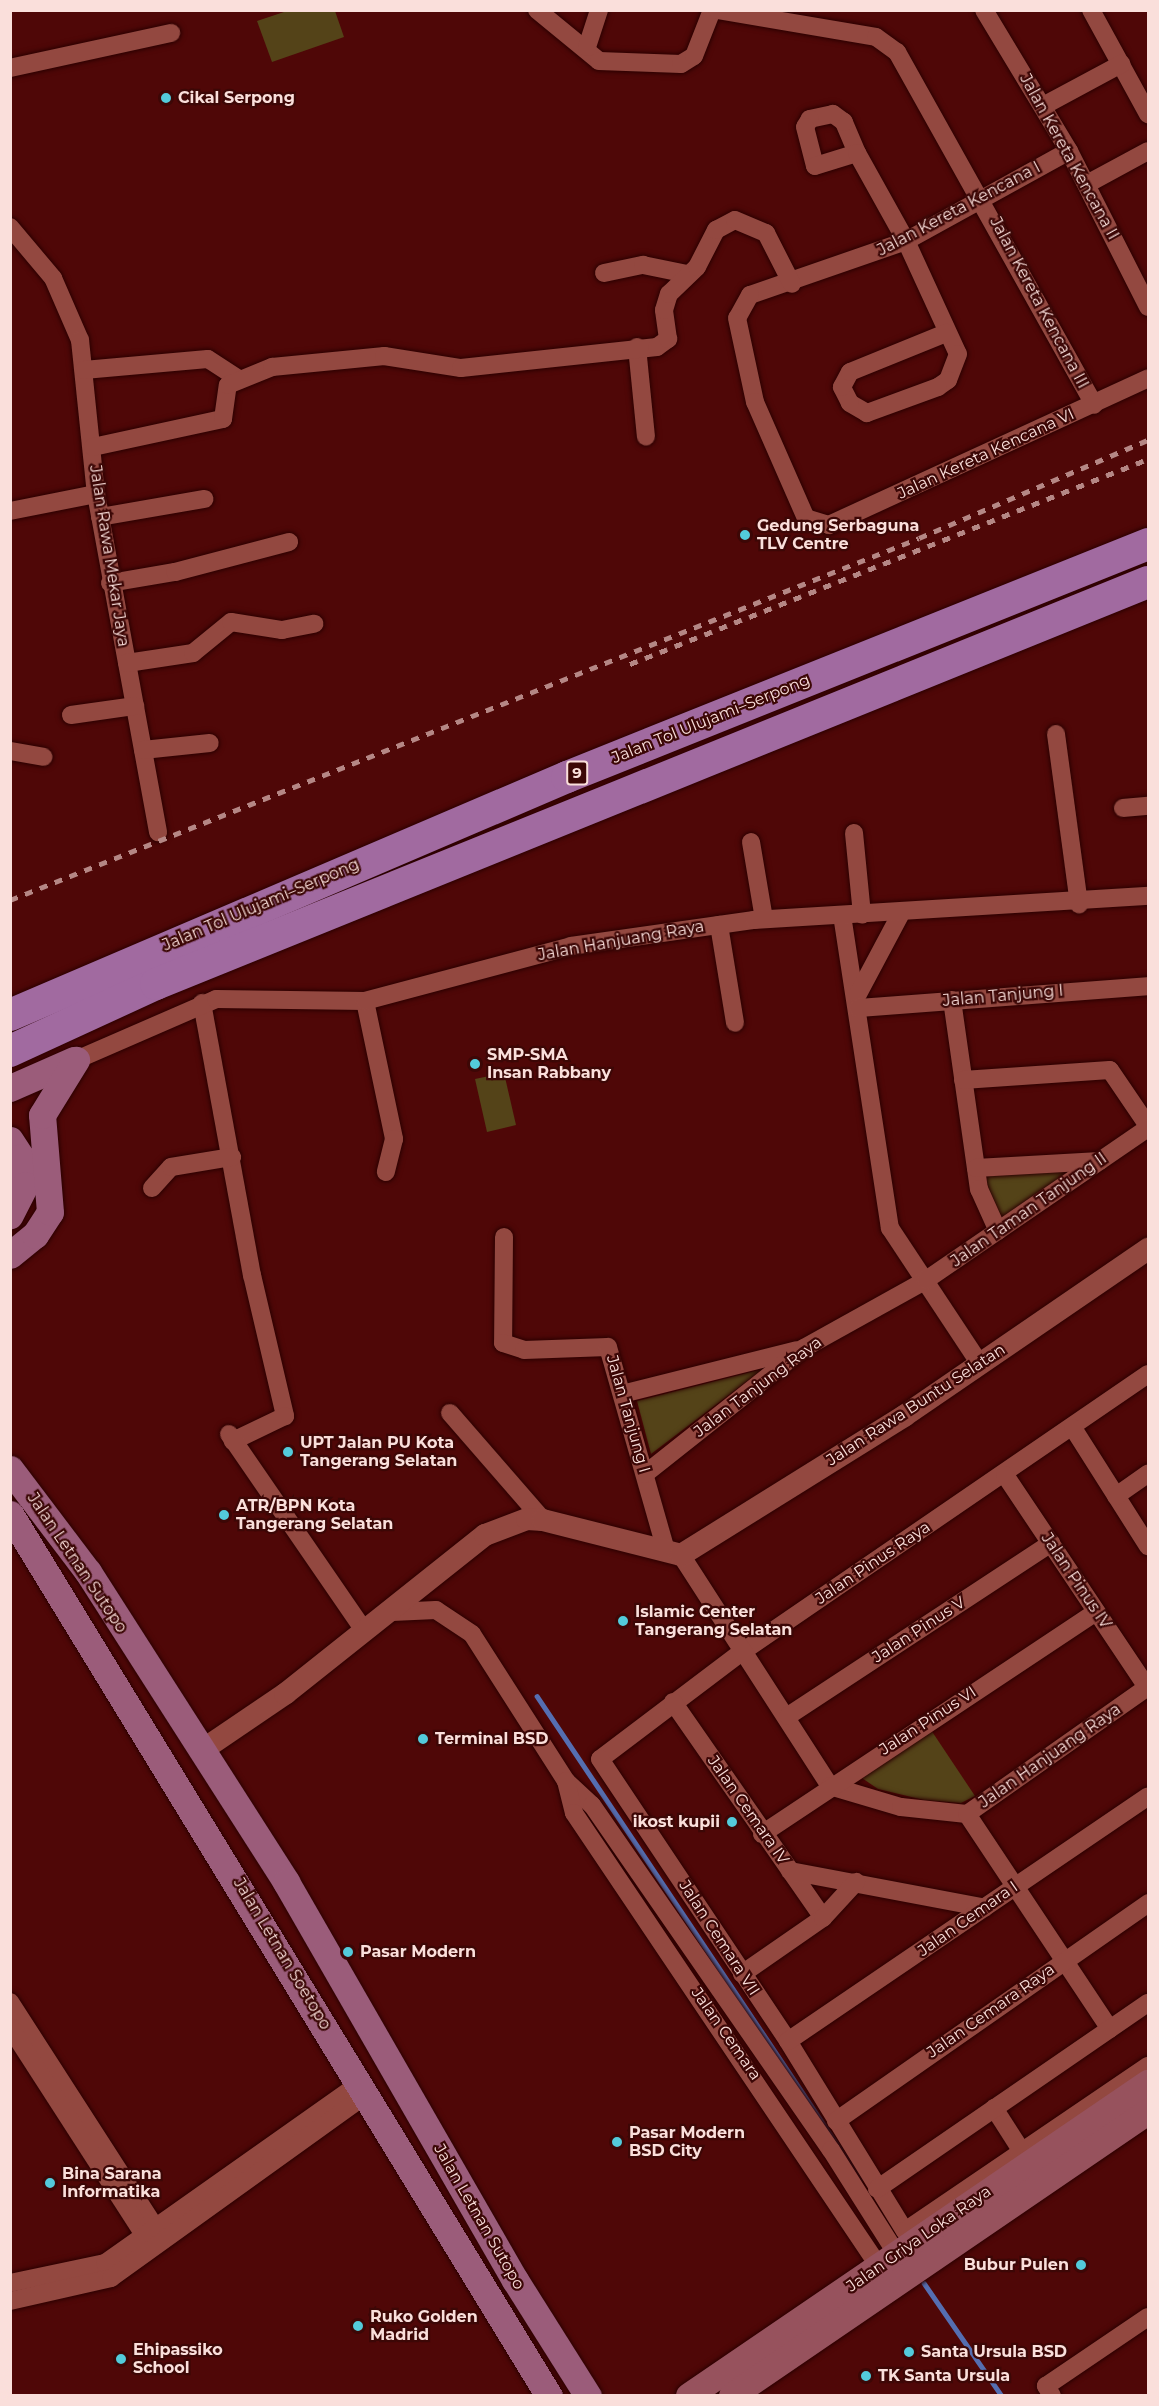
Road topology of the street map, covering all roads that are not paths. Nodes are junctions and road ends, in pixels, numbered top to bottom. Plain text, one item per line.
1 (537, 10) edge
2 (599, 10) edge
3 (712, 10) edge
4 (717, 10) edge
5 (984, 10) edge
6 (1091, 10) edge
7 (171, 33) dead end
8 (586, 47) junction
9 (1121, 64) junction
10 (10, 68) edge
11 (1142, 86) edge
12 (1043, 106) junction
13 (1147, 109) edge
14 (1069, 151) junction
15 (1149, 151) edge
16 (857, 153) dead end
17 (1087, 184) junction
18 (983, 199) junction
19 (10, 227) edge
20 (906, 241) junction
21 (604, 273) dead end
22 (687, 274) junction
23 (792, 284) junction
24 (1149, 307) edge
25 (946, 333) junction
26 (637, 347) junction
27 (84, 370) junction
28 (1149, 378) edge
29 (240, 380) junction
30 (1094, 405) junction
31 (646, 436) dead end
32 (93, 447) junction
33 (96, 494) junction
34 (204, 499) dead end
35 (10, 511) edge
36 (100, 517) junction
37 (821, 525) joint
38 (289, 542) dead end
39 (1149, 544) edge
40 (1149, 582) edge
41 (110, 583) junction
42 (314, 624) dead end
43 (127, 663) junction
44 (135, 706) junction
45 (71, 715) dead end
46 (1056, 734) dead end
47 (210, 743) dead end
48 (143, 750) junction
49 (10, 751) edge
50 (43, 757) dead end
51 (1149, 806) edge
52 (1123, 808) dead end
53 (158, 832) dead end
54 (854, 833) dead end
55 (752, 842) dead end
56 (1149, 896) edge
57 (1079, 903) junction
58 (842, 915) junction
59 (862, 915) junction
60 (900, 915) junction
61 (764, 919) junction
62 (719, 925) junction
63 (1149, 986) edge
64 (952, 1000) junction
65 (365, 1001) junction
66 (858, 1001) junction
67 (202, 1003) junction
68 (10, 1015) edge
69 (735, 1023) dead end
70 (10, 1051) edge
71 (75, 1060) junction
72 (963, 1080) junction
73 (10, 1088) edge
74 (1149, 1127) edge
75 (10, 1140) edge
76 (232, 1156) junction
77 (1100, 1161) junction
78 (976, 1168) junction
79 (386, 1172) dead end
80 (152, 1188) dead end
81 (10, 1215) edge
82 (998, 1231) junction
83 (504, 1237) dead end
84 (1149, 1249) edge
85 (10, 1255) edge
86 (926, 1280) junction
87 (908, 1289) joint
88 (804, 1348) junction
89 (980, 1364) junction
90 (1149, 1374) edge
91 (622, 1394) junction
92 (450, 1413) dead end
93 (1072, 1428) junction
94 (10, 1469) edge
95 (645, 1474) junction
96 (1005, 1474) junction
97 (1149, 1474) edge
98 (1116, 1496) junction
99 (10, 1514) edge
100 (543, 1520) junction
101 (1051, 1543) junction
102 (1149, 1546) edge
103 (673, 1553) junction
104 (392, 1612) junction
105 (1096, 1612) junction
106 (364, 1632) junction
107 (743, 1651) junction
108 (1148, 1687) edge
109 (673, 1702) junction
110 (788, 1716) junction
111 (201, 1751) junction
112 (600, 1757) joint
113 (830, 1786) junction
114 (1149, 1796) edge
115 (967, 1814) junction
116 (762, 1833) junction
117 (266, 1853) junction
118 (790, 1871) junction
119 (234, 1874) junction
120 (856, 1882) junction
121 (1015, 1886) junction
122 (1149, 1903) edge
123 (985, 1908) junction
124 (823, 1918) junction
125 (1065, 1958) junction
126 (742, 1974) junction
127 (10, 2002) edge
128 (1147, 2008) edge
129 (10, 2027) edge
130 (1110, 2029) junction
131 (788, 2042) junction
132 (1149, 2066) edge
133 (1149, 2083) edge
134 (364, 2088) junction
135 (994, 2108) junction
136 (1149, 2112) edge
137 (836, 2121) junction
138 (1025, 2158) junction
139 (1043, 2186) junction
140 (878, 2189) junction
141 (155, 2240) junction
142 (894, 2270) junction
143 (10, 2283) edge
144 (10, 2301) edge
145 (1149, 2317) edge
146 (1049, 2391) edge
147 (549, 2396) edge
148 (588, 2396) edge
149 (689, 2396) edge
150 (732, 2396) edge

1 - 8 street
2 - 8 street
3 - 8 street
4 - 18 street, Jalan Kereta Kencana III
5 - 12 street, Jalan Kereta Kencana II
6 - 9 street
7 - 10 street
9 - 11 street
9 - 12 street
11 - 13 street
12 - 14 street, Jalan Kereta Kencana II
14 - 17 street, Jalan Kereta Kencana II
14 - 18 street, Jalan Kereta Kencana I
15 - 17 street
16 - 20 street
17 - 24 street, Jalan Kereta Kencana II
18 - 20 street, Jalan Kereta Kencana I
18 - 30 street, Jalan Kereta Kencana III
19 - 27 street, Jalan Rawa Mekar Jaya
20 - 23 street, Jalan Kereta Kencana I
20 - 25 street
21 - 22 street
22 - 23 street
22 - 26 street
23 - 37 street, Jalan Kereta Kencana I
25 - 25 street
26 - 29 street
26 - 31 street
27 - 29 street
27 - 32 street, Jalan Rawa Mekar Jaya
28 - 30 street, Jalan Kereta Kencana VI
29 - 32 street
30 - 37 street, Jalan Kereta Kencana VI
32 - 33 street, Jalan Rawa Mekar Jaya
33 - 35 street
33 - 36 street, Jalan Rawa Mekar Jaya
34 - 36 street
36 - 41 street, Jalan Rawa Mekar Jaya
38 - 41 street
39 - 68 highway, Jalan Tol Ulujami–Serpong / 9
40 - 70 highway, Jalan Tol Ulujami–Serpong / 9
41 - 43 street, Jalan Rawa Mekar Jaya
42 - 43 street
43 - 44 street, Jalan Rawa Mekar Jaya
44 - 45 street
44 - 48 street, Jalan Rawa Mekar Jaya
46 - 57 street
47 - 48 street
48 - 53 street, Jalan Rawa Mekar Jaya
49 - 50 street
51 - 52 street
54 - 59 street
55 - 61 street
56 - 57 street, Jalan Hanjuang Raya
57 - 60 street, Jalan Hanjuang Raya
58 - 59 street, Jalan Hanjuang Raya
58 - 61 street, Jalan Hanjuang Raya
58 - 66 street
59 - 60 street, Jalan Hanjuang Raya
60 - 66 street
61 - 62 street, Jalan Hanjuang Raya
62 - 65 street, Jalan Hanjuang Raya
62 - 69 street
63 - 64 street, Jalan Tanjung I
64 - 66 street, Jalan Tanjung I
64 - 72 street
65 - 67 street, Jalan Hanjuang Raya
65 - 79 street
66 - 86 street
67 - 71 street, Jalan Hanjuang Raya
67 - 76 street
71 - 73 main road
71 - 85 main road
72 - 74 street
72 - 78 street
74 - 77 street, Jalan Taman Tanjung II
75 - 81 main road
76 - 80 street
76 - 106 street
77 - 78 street
77 - 82 street, Jalan Taman Tanjung II
78 - 82 street
82 - 86 street, Jalan Taman Tanjung II
83 - 91 street, Jalan Tanjung I
84 - 89 street, Jalan Rawa Buntu Selatan
86 - 87 street, Jalan Taman Tanjung II
86 - 89 street
87 - 88 street, Jalan Tanjung Raya
88 - 91 street
88 - 95 street, Jalan Tanjung Raya
89 - 103 street, Jalan Rawa Buntu Selatan
90 - 93 street, Jalan Pinus Raya
91 - 95 street, Jalan Tanjung I
92 - 100 street
93 - 96 street, Jalan Pinus Raya
93 - 98 street
94 - 111 main road, Jalan Letnan Sutopo
95 - 103 street, Jalan Tanjung I
96 - 101 street, Jalan Pinus IV
96 - 107 street, Jalan Pinus Raya
97 - 98 street
98 - 102 street
99 - 119 main road, Jalan Letnan Soetopo
100 - 103 street
100 - 104 street
101 - 105 street, Jalan Pinus IV
101 - 110 street, Jalan Pinus V
103 - 107 street
104 - 106 street
104 - 142 street, Jalan Cemara
105 - 108 street, Jalan Pinus IV
105 - 113 street, Jalan Pinus VI
106 - 111 street
107 - 109 street, Jalan Pinus Raya
107 - 110 street
108 - 115 street, Jalan Hanjuang Raya
109 - 112 street, Jalan Pinus Raya
109 - 116 street, Jalan Cemara IV
110 - 113 street
111 - 117 main road
112 - 126 street, Jalan Cemara VII
113 - 115 street, Jalan Hanjuang Raya
113 - 116 street, Jalan Pinus VI
114 - 121 street, Jalan Cemara I
115 - 121 street
116 - 118 street, Jalan Cemara IV
117 - 119 main road
117 - 148 main road, Jalan Letnan Sutopo
118 - 120 street
118 - 124 street, Jalan Cemara IV
119 - 134 main road, Jalan Letnan Soetopo
120 - 123 street
120 - 124 street
121 - 123 street, Jalan Cemara I
121 - 125 street
122 - 125 street, Jalan Cemara Raya
123 - 131 street, Jalan Cemara I
124 - 126 street
125 - 130 street
125 - 137 street, Jalan Cemara Raya
126 - 131 street, Jalan Cemara VII
127 - 141 street
128 - 130 street
129 - 141 street
130 - 135 street
131 - 137 street, Jalan Cemara VII
132 - 138 street, Jalan Cemara VII
133 - 138 main road, Jalan Griya Loka Raya
134 - 141 street
134 - 147 main road, Jalan Letnan Soetopo
135 - 138 street
135 - 140 street
136 - 139 main road, Jalan Griya Loka Raya
137 - 140 street, Jalan Cemara VII
138 - 139 street
138 - 140 street, Jalan Cemara VII
138 - 142 main road, Jalan Griya Loka Raya
139 - 142 main road, Jalan Griya Loka Raya
141 - 143 street
141 - 144 street
142 - 149 main road, Jalan Griya Loka Raya
142 - 150 main road, Jalan Griya Loka Raya
145 - 146 street

